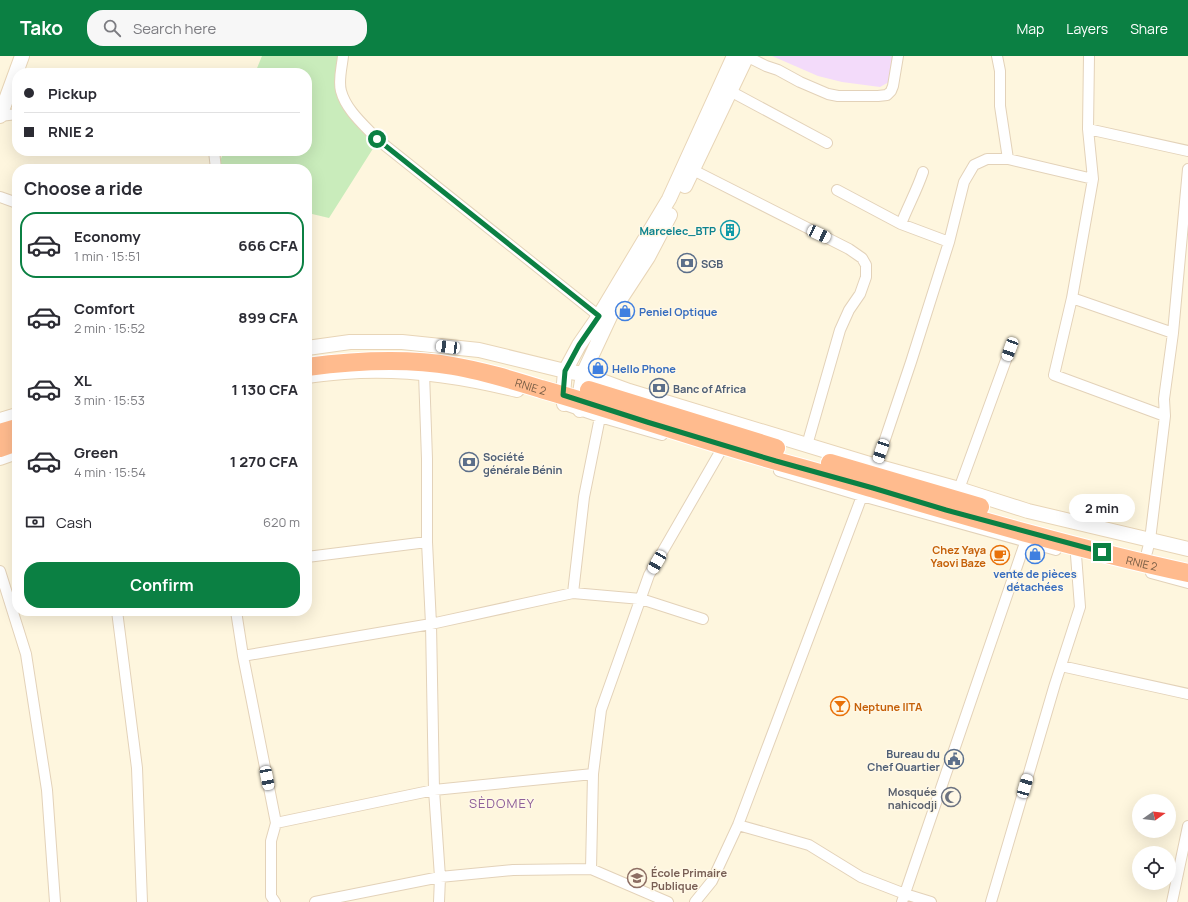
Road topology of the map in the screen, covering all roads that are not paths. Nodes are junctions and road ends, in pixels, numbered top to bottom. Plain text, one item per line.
1 (22, 56) edge
2 (343, 56) edge
3 (734, 56) edge
4 (747, 56) edge
5 (898, 56) edge
6 (997, 56) edge
7 (1089, 56) edge
8 (18, 68) edge
9 (12, 83) edge
10 (730, 92) junction
11 (12, 115) edge
12 (0, 116) edge
13 (1088, 130) junction
14 (827, 143) dead end
15 (1188, 151) edge
16 (1008, 159) junction
17 (1188, 169) edge
18 (693, 170) junction
19 (924, 172) dead end
20 (1093, 179) junction
21 (837, 190) dead end
22 (0, 197) edge
23 (12, 201) edge
24 (901, 224) junction
25 (949, 242) junction
26 (1072, 298) junction
27 (599, 316) junction
28 (1173, 332) junction
29 (312, 347) edge
30 (1010, 349) dead end
31 (312, 357) edge
32 (312, 366) edge
33 (424, 373) junction
34 (312, 375) edge
35 (572, 391) junction
36 (12, 416) edge
37 (1165, 416) junction
38 (600, 417) junction
39 (0, 420) edge
40 (12, 429) edge
41 (0, 433) edge
42 (12, 444) edge
43 (807, 445) junction
44 (0, 448) edge
45 (720, 452) junction
46 (12, 454) edge
47 (0, 458) edge
48 (876, 466) junction
49 (959, 489) junction
50 (862, 496) junction
51 (1027, 538) junction
52 (427, 542) junction
53 (1149, 546) junction
54 (1188, 549) edge
55 (1076, 555) junction
56 (312, 556) edge
57 (1188, 561) edge
58 (0, 570) edge
59 (1188, 573) edge
60 (1188, 583) edge
61 (573, 593) junction
62 (641, 599) junction
63 (12, 609) edge
64 (14, 616) edge
65 (118, 616) edge
66 (237, 616) edge
67 (703, 619) dead end
68 (431, 624) junction
69 (243, 656) junction
70 (1061, 666) junction
71 (1188, 694) edge
72 (593, 774) junction
73 (434, 790) junction
74 (276, 823) junction
75 (738, 825) junction
76 (1188, 826) edge
77 (591, 869) junction
78 (440, 877) junction
79 (903, 898) edge
80 (55, 902) edge
81 (142, 902) edge
82 (275, 902) edge
83 (315, 902) edge
84 (439, 902) edge
85 (668, 902) edge
86 (695, 902) edge
87 (931, 902) edge
88 (991, 902) edge
89 (1172, 902) edge

1 - 8 street
2 - 27 street
3 - 27 street
4 - 5 street
4 - 10 street
6 - 16 street
7 - 13 street
9 - 12 street
10 - 14 street
10 - 18 street
11 - 12 street
13 - 15 street
13 - 20 street
16 - 20 street
16 - 25 street
17 - 28 street
18 - 35 street
18 - 43 street
19 - 24 street
20 - 26 street
21 - 24 street
22 - 23 street
24 - 25 street
25 - 48 street
26 - 28 street
26 - 37 street
27 - 35 street
28 - 37 street
29 - 35 street
30 - 49 street
31 - 35 highway, RNIE 2 / RNIE 2
32 - 35 highway, RNIE 2 / RNIE 2
33 - 34 street
33 - 35 street
33 - 52 street
35 - 38 street
35 - 43 street
35 - 51 highway, RNIE 2 / RNIE 2
35 - 53 highway, RNIE 2 / RNIE 2
36 - 39 street
37 - 53 street
38 - 45 street
38 - 61 street
40 - 41 highway
42 - 44 highway
43 - 48 street
45 - 50 street
45 - 62 street
46 - 47 street
48 - 49 street
49 - 53 street
50 - 51 street
50 - 75 street
51 - 55 street
51 - 59 highway, RNIE 2 / RNIE 2
51 - 79 street
52 - 56 street
52 - 68 street
53 - 54 street
53 - 57 highway, RNIE 2 / RNIE 2
55 - 60 street
55 - 70 street
58 - 63 street
61 - 62 street
61 - 68 street
62 - 67 street
62 - 72 street
64 - 80 street
65 - 81 street
66 - 69 street
68 - 69 street
68 - 73 street
69 - 74 street
70 - 71 street
70 - 88 street
72 - 73 street
72 - 77 street
73 - 74 street
73 - 78 street
74 - 82 street
75 - 79 street
75 - 86 street
76 - 89 street
77 - 78 street
77 - 85 street
78 - 83 street
78 - 84 street
79 - 87 street

